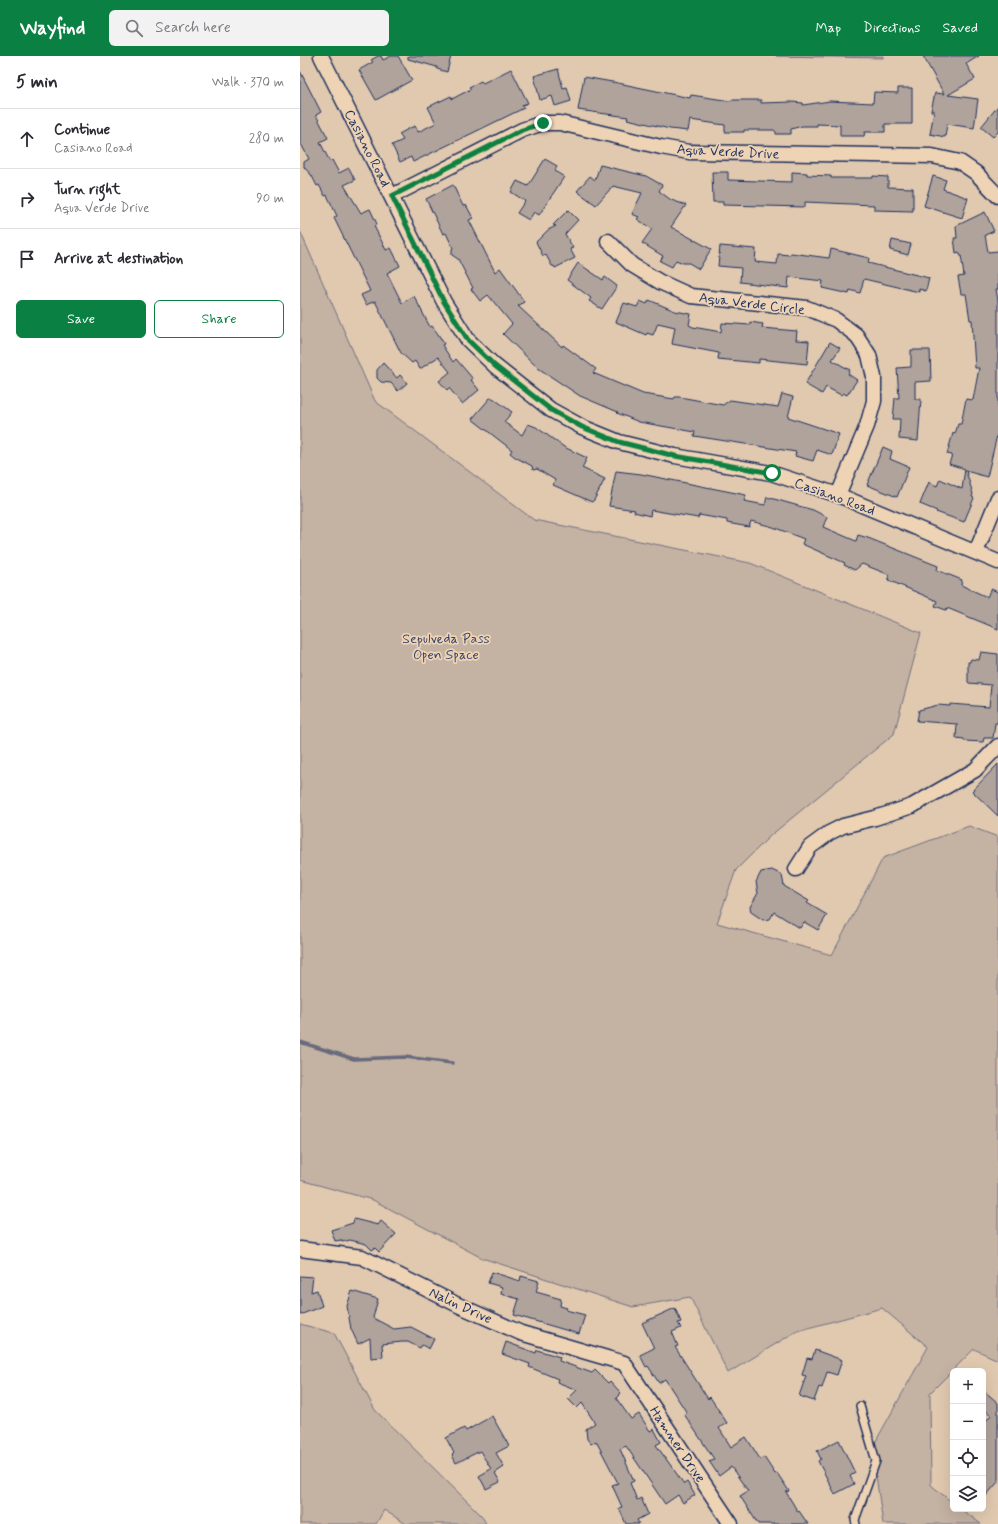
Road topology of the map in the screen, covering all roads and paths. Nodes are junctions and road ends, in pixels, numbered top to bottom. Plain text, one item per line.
1 (321, 56) edge
2 (392, 196) junction
3 (998, 196) edge
4 (608, 241) dead end
5 (838, 495) junction
6 (998, 498) edge
7 (976, 552) junction
8 (998, 562) edge
9 (998, 746) edge
10 (796, 869) dead end
11 (300, 1249) edge
12 (624, 1363) joint
13 (860, 1406) dead end
14 (731, 1524) edge
15 (856, 1524) edge

1 - 2 street, Casiano Road
2 - 3 street, Aqua Verde Drive
2 - 5 street, Casiano Road
4 - 5 street, Aqua Verde Circle
5 - 7 street, Casiano Road
6 - 7 street
7 - 8 street, Casiano Road
9 - 10 street
11 - 12 street, Nalin Drive
12 - 14 street, Hamner Drive
13 - 15 lane

